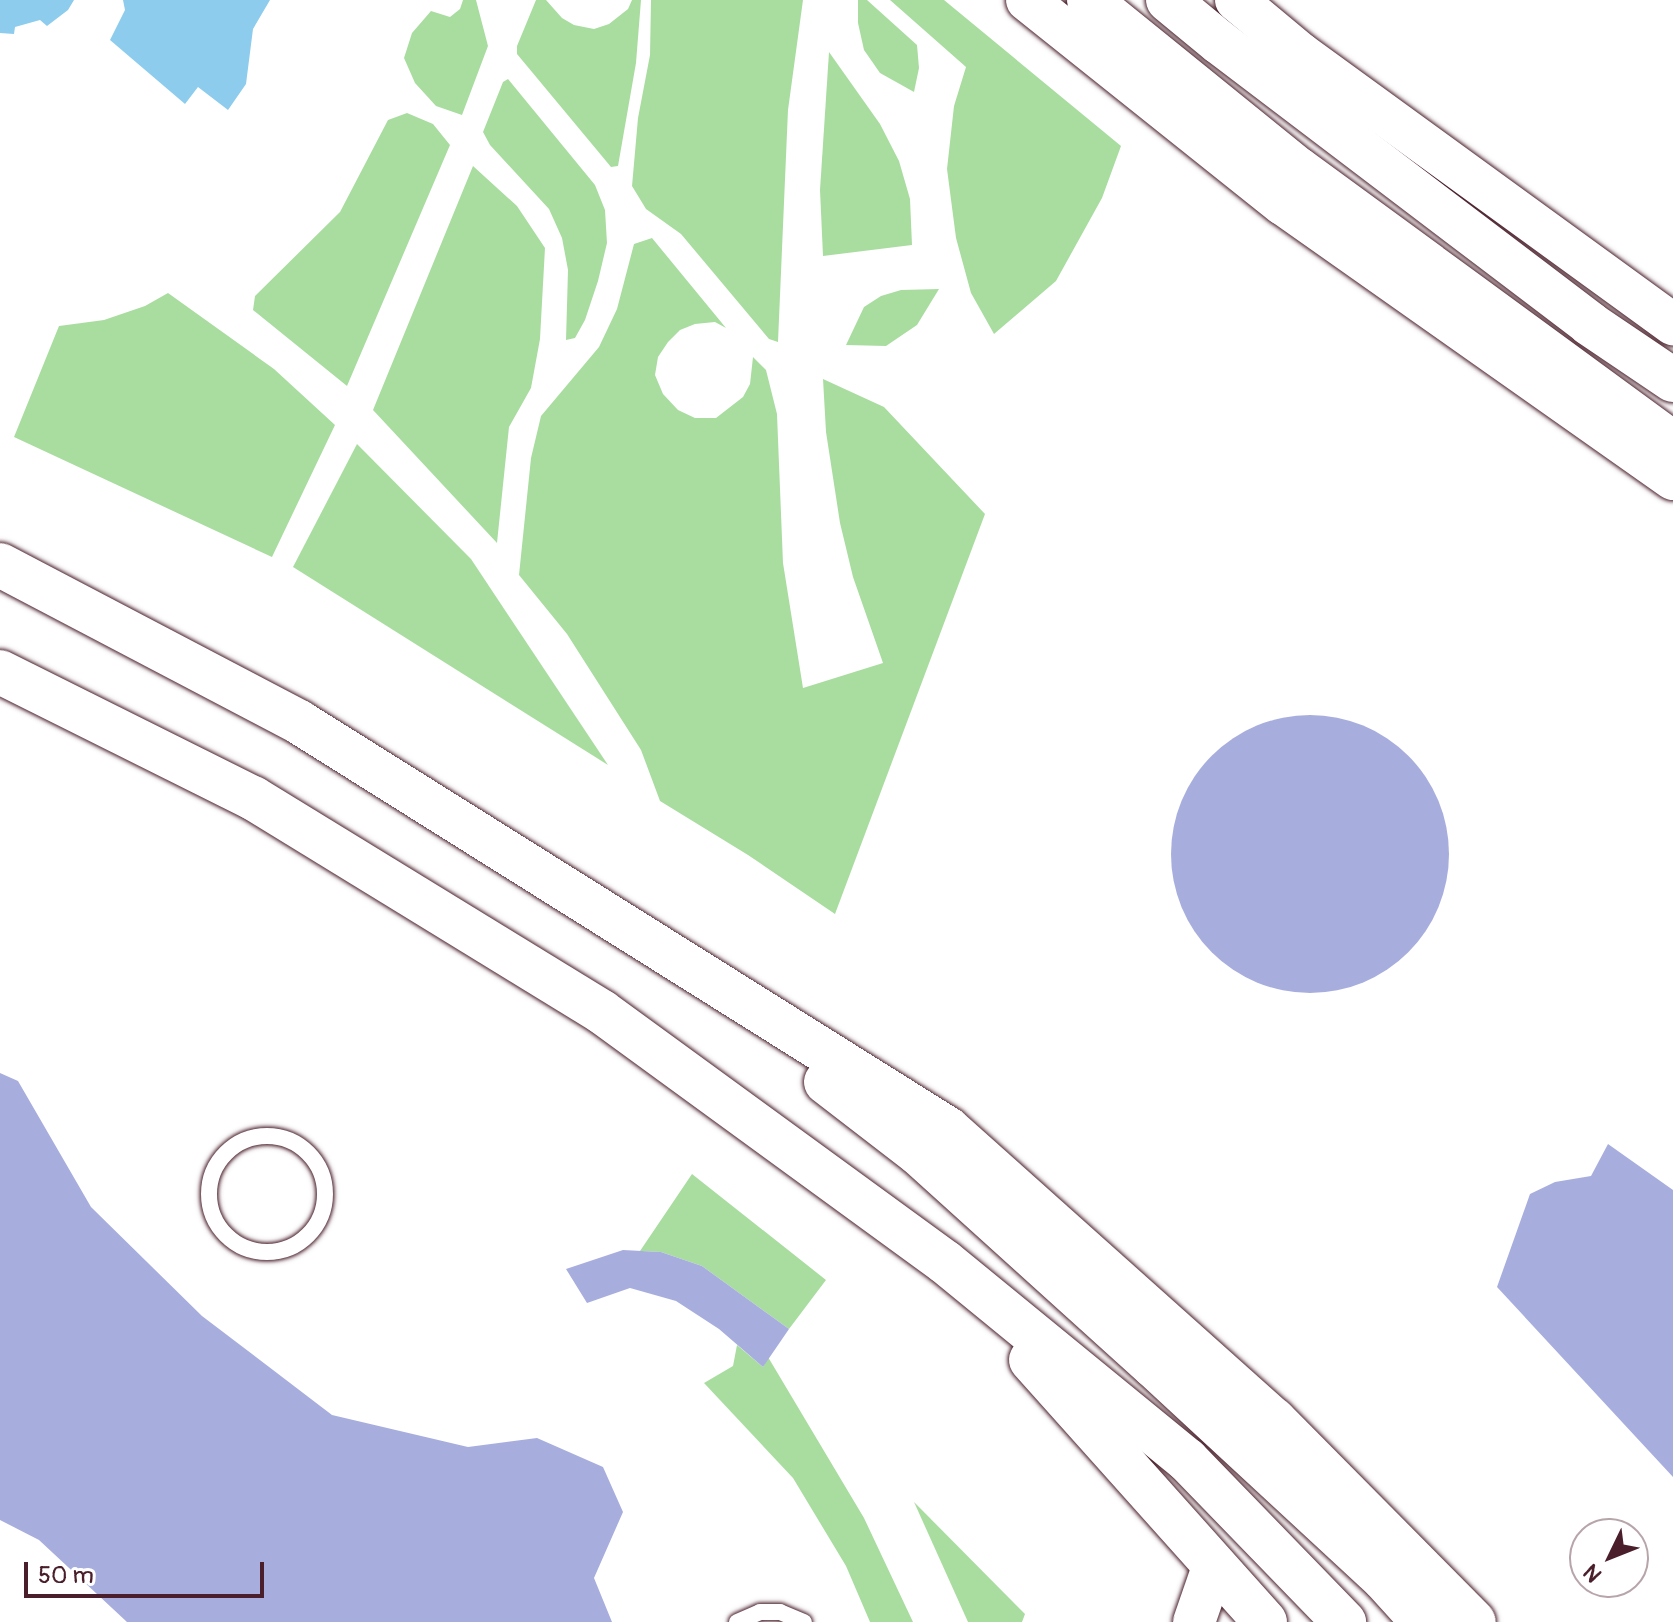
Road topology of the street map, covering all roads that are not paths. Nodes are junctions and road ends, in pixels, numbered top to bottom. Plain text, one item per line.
1 (1027, 0) edge
2 (1089, 0) edge
3 (1168, 0) edge
4 (1236, 0) edge
5 (1673, 324) edge
6 (1673, 380) edge
7 (1673, 443) edge
8 (1673, 479) edge
9 (0, 565) edge
10 (0, 672) edge
11 (624, 927) junction
12 (208, 1191) joint
13 (945, 1262) junction
14 (1213, 1567) junction
15 (737, 1622) edge
16 (804, 1622) edge
17 (1194, 1622) edge
18 (1265, 1622) edge
19 (1344, 1622) edge
20 (1423, 1622) edge
21 (1474, 1622) edge

1 - 8 street
2 - 7 main road
3 - 6 main road
4 - 5 street
9 - 11 main road
10 - 13 main road
11 - 20 main road
11 - 21 main road
12 - 12 lane
13 - 14 main road
13 - 19 main road
14 - 17 street
14 - 18 main road
15 - 16 lane

